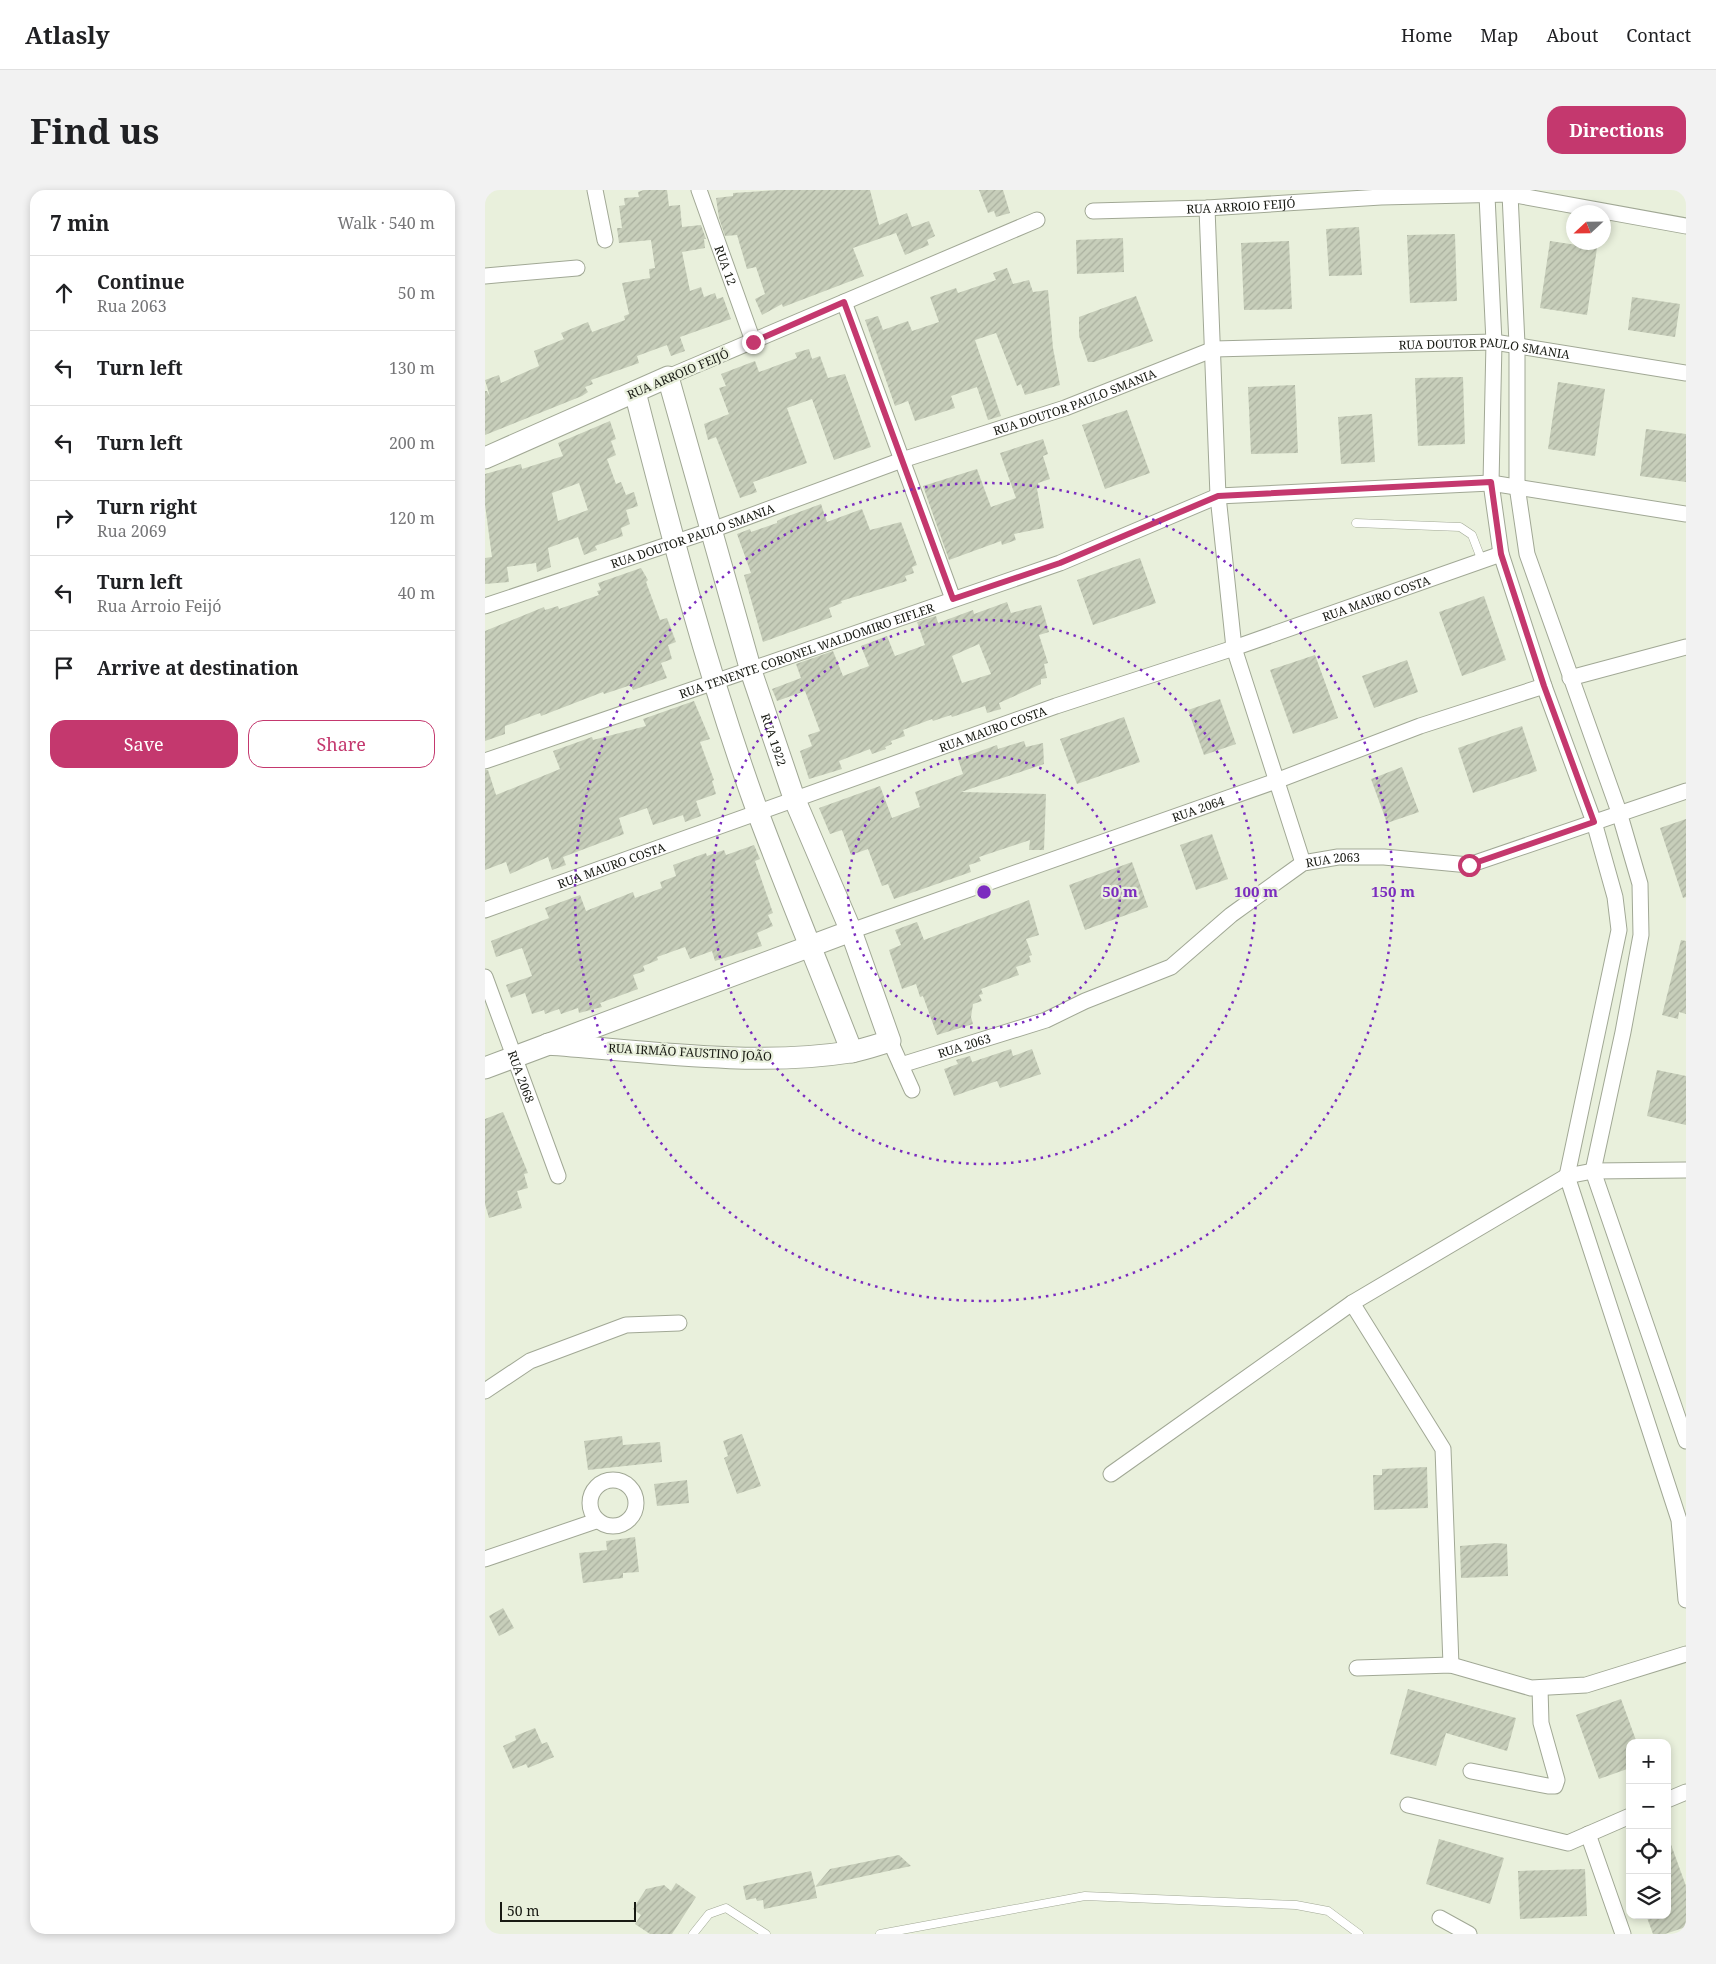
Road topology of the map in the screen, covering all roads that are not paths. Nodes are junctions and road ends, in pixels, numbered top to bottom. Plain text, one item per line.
1 (595, 190) edge
2 (699, 190) edge
3 (1510, 194) junction
4 (1487, 196) junction
5 (1207, 208) junction
6 (1093, 210) dead end
7 (1037, 220) dead end
8 (1686, 226) edge
9 (605, 240) dead end
10 (577, 268) dead end
11 (485, 276) edge
12 (844, 302) junction
13 (753, 342) junction
14 (1494, 342) junction
15 (1517, 344) junction
16 (1214, 349) junction
17 (1686, 373) edge
18 (668, 377) junction
19 (635, 392) junction
20 (485, 458) edge
21 (903, 460) junction
22 (1491, 482) junction
23 (1517, 486) junction
24 (1218, 496) junction
25 (1686, 514) edge
26 (1356, 523) dead end
27 (711, 530) junction
28 (674, 542) junction
29 (1501, 554) junction
30 (1482, 560) junction
31 (953, 599) junction
32 (485, 606) edge
33 (1686, 647) edge
34 (1234, 648) junction
35 (751, 671) junction
36 (1570, 678) junction
37 (715, 681) junction
38 (1544, 686) junction
39 (485, 761) edge
40 (1276, 781) junction
41 (1686, 791) edge
42 (795, 798) junction
43 (758, 812) junction
44 (1619, 812) junction
45 (1594, 822) junction
46 (1303, 863) junction
47 (485, 910) edge
48 (851, 931) junction
49 (811, 946) junction
50 (485, 977) edge
51 (890, 1041) junction
52 (548, 1044) junction
53 (852, 1052) junction
54 (514, 1058) junction
55 (901, 1066) junction
56 (485, 1068) edge
57 (912, 1090) dead end
58 (1593, 1170) junction
59 (1686, 1170) edge
60 (558, 1176) dead end
61 (1567, 1176) junction
62 (1352, 1303) junction
63 (679, 1323) dead end
64 (485, 1391) edge
65 (1686, 1441) edge
66 (1111, 1474) dead end
67 (596, 1520) dead end
68 (485, 1559) edge
69 (1686, 1600) edge
70 (1686, 1654) edge
71 (1451, 1665) junction
72 (1357, 1668) dead end
73 (1539, 1688) junction
74 (1471, 1771) dead end
75 (1686, 1792) edge
76 (1671, 1798) edge
77 (1408, 1805) dead end
78 (1626, 1818) edge
79 (1588, 1834) junction
80 (1440, 1918) dead end
81 (693, 1934) edge
82 (767, 1934) edge
83 (880, 1934) edge
84 (1359, 1934) edge
85 (1469, 1934) edge
86 (1623, 1934) edge

1 - 9 street
2 - 13 street, RUA 12
3 - 4 street, RUA ARROIO FEIJÓ
3 - 8 street, RUA ARROIO FEIJÓ
3 - 15 street
4 - 5 street, RUA ARROIO FEIJÓ
4 - 14 street
5 - 6 street, RUA ARROIO FEIJÓ
5 - 16 street
7 - 12 street, RUA ARROIO FEIJÓ
10 - 11 street
12 - 13 street, RUA ARROIO FEIJÓ
12 - 21 street
13 - 18 street, RUA ARROIO FEIJÓ
14 - 15 street, RUA DOUTOR PAULO SMANIA
14 - 16 street, RUA DOUTOR PAULO SMANIA
14 - 22 street
15 - 17 street, RUA DOUTOR PAULO SMANIA
15 - 23 street
16 - 21 street, RUA DOUTOR PAULO SMANIA
16 - 24 street
18 - 19 street, RUA ARROIO FEIJÓ
18 - 27 street, RUA 1922
19 - 20 street, RUA ARROIO FEIJÓ
19 - 28 street
21 - 27 street, RUA DOUTOR PAULO SMANIA
21 - 31 street
22 - 23 street, RUA TENENTE CORONEL WALDOMIRO EIFLER
22 - 24 street, RUA TENENTE CORONEL WALDOMIRO EIFLER
22 - 29 street
23 - 25 street, RUA TENENTE CORONEL WALDOMIRO EIFLER
23 - 36 street
24 - 31 street, RUA TENENTE CORONEL WALDOMIRO EIFLER
24 - 34 street
26 - 30 lane
27 - 28 street, RUA DOUTOR PAULO SMANIA
27 - 35 street, RUA 1922
28 - 32 street, RUA DOUTOR PAULO SMANIA
28 - 37 street
29 - 30 street, RUA MAURO COSTA
29 - 38 street
30 - 34 street, RUA MAURO COSTA
31 - 35 street, RUA TENENTE CORONEL WALDOMIRO EIFLER
33 - 36 street
34 - 40 street
34 - 42 street, RUA MAURO COSTA
35 - 37 street, RUA TENENTE CORONEL WALDOMIRO EIFLER
35 - 42 street, RUA 1922
36 - 44 street
37 - 39 street, RUA TENENTE CORONEL WALDOMIRO EIFLER
37 - 43 street
38 - 40 street, RUA 2064
38 - 45 street
40 - 46 street
40 - 48 street, RUA 2064
41 - 44 street, RUA 2063
42 - 43 street, RUA MAURO COSTA
42 - 48 street, RUA 1922
43 - 47 street, RUA MAURO COSTA
43 - 49 street
44 - 45 street, RUA 2063
44 - 58 street
45 - 46 street, RUA 2063
45 - 61 street
46 - 55 street, RUA 2063
48 - 49 street, RUA IRMÃO FAUSTINO JOÃO
48 - 51 street, RUA 1922
49 - 52 street, RUA IRMÃO FAUSTINO JOÃO
49 - 53 street
50 - 54 street, RUA 2068
51 - 53 street, RUA IRMÃO FAUSTINO JOÃO
51 - 55 street, RUA 1922
52 - 53 street, RUA IRMÃO FAUSTINO JOÃO
52 - 54 street, RUA IRMÃO FAUSTINO JOÃO
54 - 56 street, RUA IRMÃO FAUSTINO JOÃO
54 - 60 street, RUA 2068
55 - 57 street, RUA 1922
58 - 59 street
58 - 61 street
58 - 65 street
61 - 62 street
61 - 69 street
62 - 66 street
62 - 71 street
63 - 64 street
67 - 68 street
70 - 73 street
71 - 72 street
71 - 73 street
73 - 74 street
75 - 76 street
77 - 79 street
78 - 79 street
79 - 86 street
80 - 85 street
81 - 82 lane
83 - 84 lane

